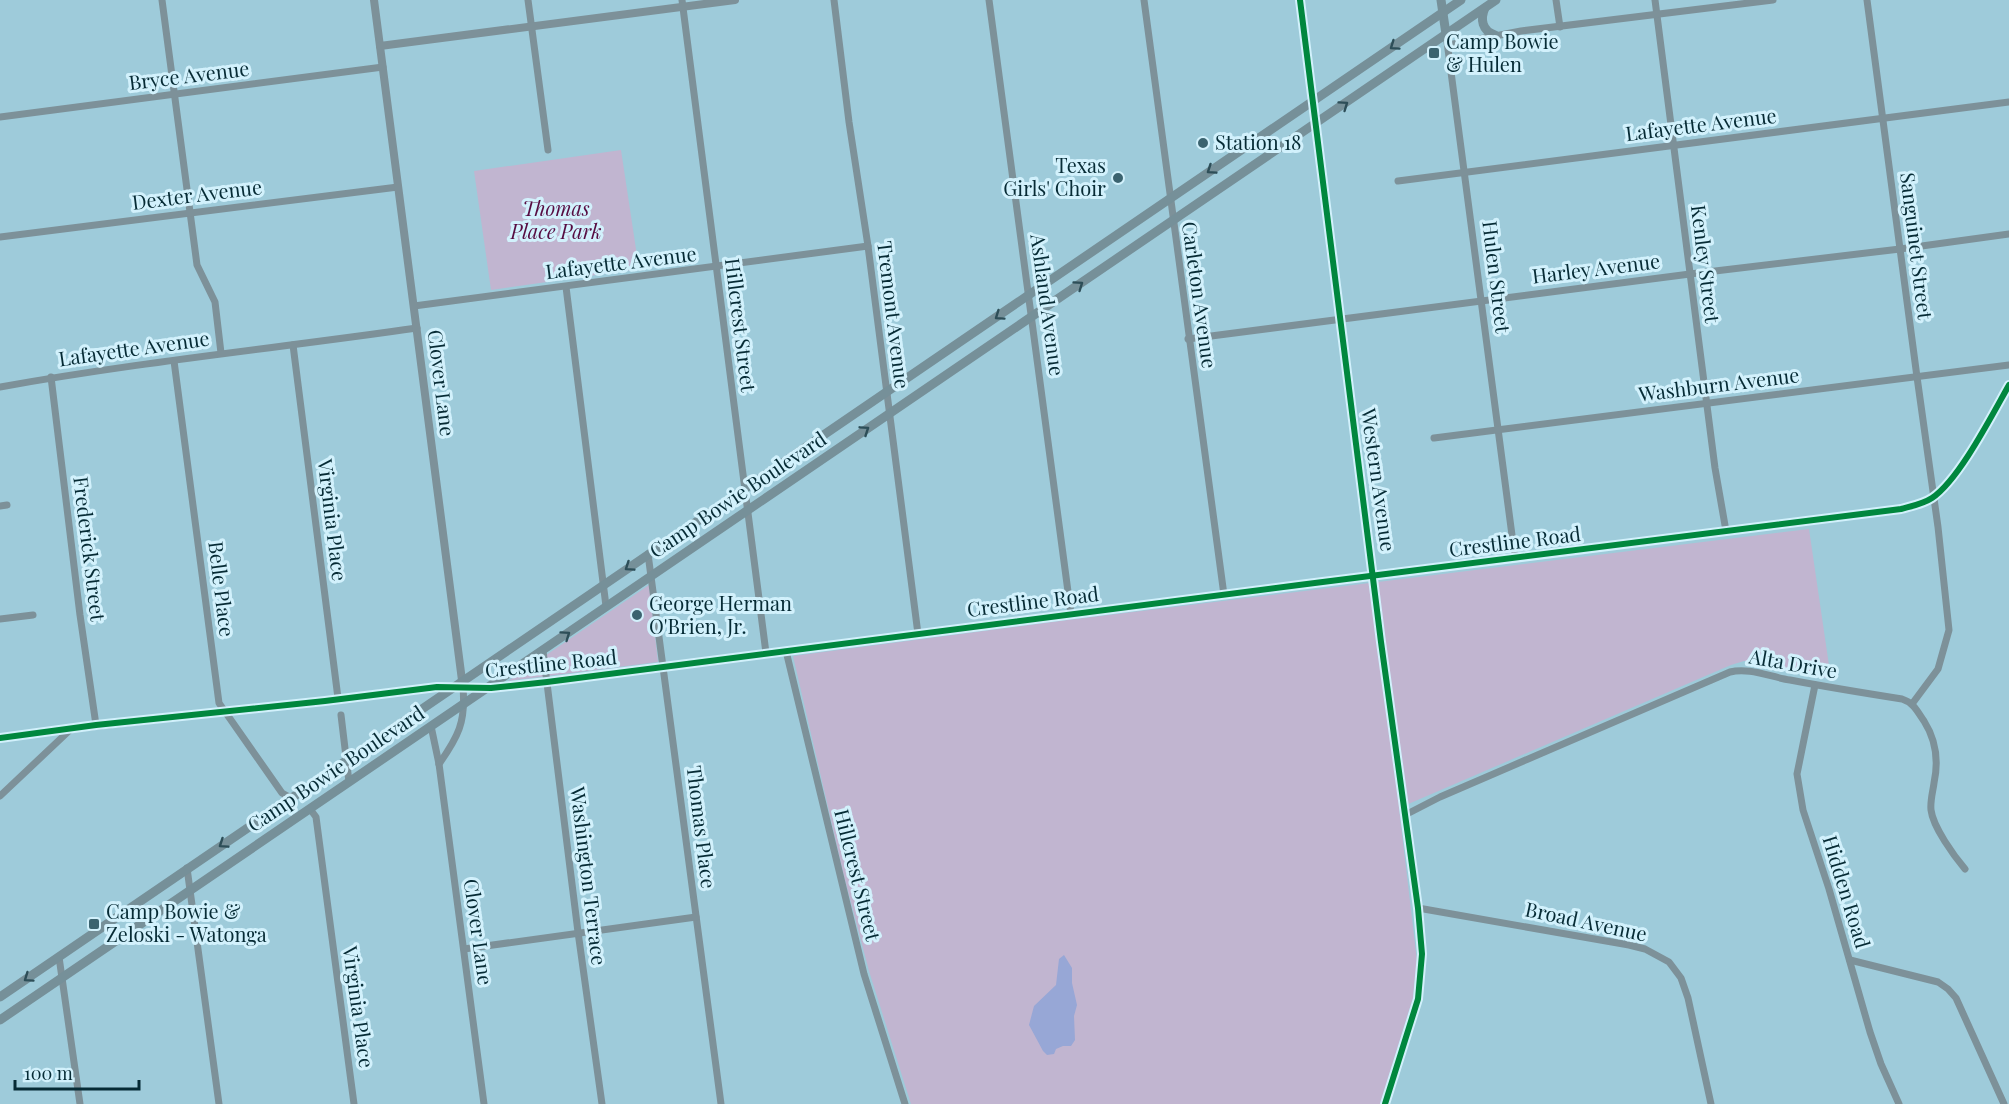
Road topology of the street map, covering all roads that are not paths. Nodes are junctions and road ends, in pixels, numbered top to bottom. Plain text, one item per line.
1 (162, 0) edge
2 (374, 0) edge
3 (528, 0) edge
4 (735, 0) edge
5 (834, 0) edge
6 (989, 0) edge
7 (1144, 0) edge
8 (1300, 0) edge
9 (1441, 0) edge
10 (1461, 0) edge
11 (1496, 0) edge
12 (1556, 0) edge
13 (1655, 0) edge
14 (1773, 0) edge
15 (1867, 0) edge
16 (683, 3) edge
17 (1485, 8) junction
18 (1442, 13) junction
19 (1657, 14) junction
20 (531, 26) junction
21 (1560, 27) junction
22 (1446, 34) junction
23 (1495, 35) junction
24 (1448, 45) junction
25 (380, 46) junction
26 (383, 67) junction
27 (175, 95) junction
28 (2009, 102) edge
29 (1312, 103) junction
30 (0, 117) edge
31 (1883, 118) junction
32 (1316, 123) junction
33 (1673, 146) junction
34 (548, 150) dead end
35 (1230, 158) junction
36 (1465, 171) junction
37 (1242, 174) junction
38 (1398, 181) dead end
39 (399, 187) junction
40 (1170, 198) junction
41 (190, 213) junction
42 (1172, 220) junction
43 (2009, 234) edge
44 (0, 237) edge
45 (868, 246) junction
46 (1900, 249) junction
47 (717, 267) junction
48 (1690, 274) junction
49 (566, 287) junction
50 (1029, 295) junction
51 (1480, 301) junction
52 (414, 306) junction
53 (1032, 317) junction
54 (1341, 319) junction
55 (417, 328) junction
56 (1188, 339) junction
57 (293, 345) junction
58 (222, 354) junction
59 (174, 360) junction
60 (2009, 366) edge
61 (51, 377) junction
62 (1917, 377) junction
63 (2009, 385) edge
64 (0, 387) edge
65 (887, 393) junction
66 (1707, 404) junction
67 (889, 414) junction
68 (1498, 430) junction
69 (1434, 438) dead end
70 (745, 488) junction
71 (1934, 497) junction
72 (748, 510) junction
73 (1726, 531) junction
74 (648, 554) junction
75 (1515, 558) junction
76 (651, 575) junction
77 (1374, 576) junction
78 (603, 585) junction
79 (1224, 595) junction
80 (606, 606) junction
81 (1071, 614) junction
82 (33, 615) dead end
83 (0, 619) edge
84 (918, 634) junction
85 (543, 651) junction
86 (786, 651) junction
87 (766, 653) junction
88 (664, 667) junction
89 (547, 682) junction
90 (463, 684) junction
91 (1815, 685) junction
92 (452, 688) junction
93 (485, 689) junction
94 (338, 698) junction
95 (465, 702) junction
96 (1912, 704) junction
97 (227, 712) junction
98 (340, 715) dead end
99 (96, 725) junction
100 (431, 726) junction
101 (72, 728) junction
102 (0, 738) edge
103 (346, 760) junction
104 (439, 764) junction
105 (349, 782) junction
106 (0, 796) edge
107 (291, 798) junction
108 (310, 809) junction
109 (1406, 815) junction
110 (187, 868) junction
111 (1965, 869) dead end
112 (190, 890) junction
113 (1418, 908) junction
114 (696, 917) junction
115 (578, 932) junction
116 (464, 949) junction
117 (59, 957) junction
118 (1850, 960) junction
119 (62, 978) junction
120 (0, 997) edge
121 (0, 1020) edge
122 (80, 1104) edge
123 (219, 1104) edge
124 (354, 1104) edge
125 (484, 1104) edge
126 (602, 1104) edge
127 (721, 1104) edge
128 (905, 1104) edge
129 (1385, 1104) edge
130 (1711, 1104) edge
131 (1899, 1104) edge
132 (2004, 1104) edge

1 - 27 street
2 - 25 street, Clover Lane
3 - 20 street
4 - 16 street
5 - 45 street, Tremont Avenue
6 - 50 street, Ashland Avenue
7 - 40 street, Carleton Avenue
8 - 29 street, Western Avenue
9 - 18 main road, Hulen Street
10 - 18 main road, Camp Bowie Boulevard
11 - 17 main road, Camp Bowie Boulevard
12 - 21 street
13 - 19 street, Kenley Street
14 - 19 street
15 - 31 street, Sanguinet Street
16 - 20 street
16 - 47 street, Hillcrest Street
17 - 22 main road, Camp Bowie Boulevard
17 - 23 main road
18 - 22 main road, Hulen Street
18 -> 29 main road, Camp Bowie Boulevard
19 - 21 street
19 - 33 street, Kenley Street
20 - 25 street
20 - 34 street
21 - 23 street
22 - 24 street, Hulen Street
32 -> 22 main road, Camp Bowie Boulevard
23 - 24 street
24 - 36 street, Hulen Street
25 - 26 street, Clover Lane
26 - 27 street, Bryce Avenue
26 - 39 street, Clover Lane
27 - 30 street, Bryce Avenue
27 - 41 street
28 - 31 street, Lafayette Avenue
29 - 32 street, Western Avenue
29 - 35 main road, Camp Bowie Boulevard
31 - 33 street, Lafayette Avenue
31 - 46 street, Sanguinet Street
32 - 37 main road, Camp Bowie Boulevard
32 - 54 street, Western Avenue
33 - 36 street, Lafayette Avenue
33 - 48 street, Kenley Street
35 - 37 main road
35 -> 40 main road, Camp Bowie Boulevard
36 - 38 street, Lafayette Avenue
36 - 51 street, Hulen Street
37 - 42 main road, Camp Bowie Boulevard
39 - 41 street, Dexter Avenue
39 - 52 street, Clover Lane
40 - 42 street, Carleton Avenue
40 - 50 main road, Camp Bowie Boulevard
41 - 44 street, Dexter Avenue
41 - 58 street
53 -> 42 main road, Camp Bowie Boulevard
42 - 56 street, Carleton Avenue
43 - 46 street, Harley Avenue
45 - 47 street, Lafayette Avenue
45 - 65 street, Tremont Avenue
46 - 48 street, Harley Avenue
46 - 62 street, Sanguinet Street
47 - 49 street, Lafayette Avenue
47 - 70 street, Hillcrest Street
48 - 51 street, Harley Avenue
48 - 66 street, Kenley Street
49 - 52 street, Lafayette Avenue
49 - 78 street
50 - 53 street, Ashland Avenue
50 -> 65 main road, Camp Bowie Boulevard
51 - 54 street, Harley Avenue
51 - 68 street, Hulen Street
52 - 55 street, Clover Lane
53 - 67 main road, Camp Bowie Boulevard
53 - 81 street, Ashland Avenue
54 - 56 street, Harley Avenue
54 - 77 street, Western Avenue
55 - 57 street, Lafayette Avenue
55 - 90 street, Clover Lane
56 - 79 street, Carleton Avenue
57 - 58 street, Lafayette Avenue
57 - 94 street, Virginia Place
58 - 59 street, Lafayette Avenue
59 - 61 street, Lafayette Avenue
59 - 97 street, Belle Place
60 - 62 street, Washburn Avenue
61 - 64 street, Lafayette Avenue
61 - 99 street, Frederick Street
62 - 66 street, Washburn Avenue
62 - 71 street, Sanguinet Street
63 - 71 street, Crestline Road
65 - 67 street, Tremont Avenue
65 - 70 main road, Camp Bowie Boulevard
66 - 68 street, Washburn Avenue
66 - 73 street, Kenley Street
72 -> 67 main road, Camp Bowie Boulevard
67 - 84 street, Tremont Avenue
68 - 69 street, Washburn Avenue
68 - 75 street, Hulen Street
70 - 72 street, Hillcrest Street
70 - 74 main road, Camp Bowie Boulevard
71 - 73 street, Crestline Road
71 - 96 street
72 - 76 main road, Camp Bowie Boulevard
72 - 87 street, Hillcrest Street
73 - 75 street, Crestline Road
74 - 76 street, Thomas Place
74 -> 78 main road, Camp Bowie Boulevard
75 - 77 street, Crestline Road
76 - 80 main road, Camp Bowie Boulevard
76 - 88 street, Thomas Place
77 - 79 street, Crestline Road
77 - 109 street, Western Avenue
78 - 80 street
78 - 90 main road, Camp Bowie Boulevard
79 - 81 street, Crestline Road
85 -> 80 main road, Camp Bowie Boulevard
81 - 84 street, Crestline Road
82 - 83 street
84 - 86 street, Crestline Road
85 - 89 street, Washington Terrace
85 - 93 main road, Camp Bowie Boulevard
86 - 87 street, Crestline Road
86 - 128 street, Hillcrest Street
87 - 88 street, Crestline Road
88 - 89 street, Crestline Road
88 - 114 street, Thomas Place
89 - 93 street, Crestline Road
89 - 115 street, Washington Terrace
90 - 92 main road, Camp Bowie Boulevard
90 - 93 street, Crestline Road
90 - 95 street, Clover Lane
91 - 96 street, Alta Drive
91 - 109 street, Alta Drive
91 - 118 street, Hidden Road
92 - 94 street
92 - 103 main road, Camp Bowie Boulevard
93 - 95 main road, Camp Bowie Boulevard
94 - 97 street
95 - 100 main road, Camp Bowie Boulevard
95 - 104 street, Clover Lane
96 - 111 street
97 - 99 street
97 - 107 street, Belle Place
98 - 103 street
99 - 101 street
100 - 104 street, Clover Lane
100 - 105 main road, Camp Bowie Boulevard
101 - 102 street
101 - 106 street
103 - 105 street
103 - 107 main road, Camp Bowie Boulevard
104 - 116 street, Clover Lane
105 - 108 main road, Camp Bowie Boulevard
107 - 108 main road
107 -> 110 main road, Camp Bowie Boulevard
108 - 112 main road, Camp Bowie Boulevard
108 - 124 street, Virginia Place
109 - 113 street, Western Avenue
110 - 112 street
110 - 117 main road, Camp Bowie Boulevard
112 - 119 main road, Camp Bowie Boulevard
112 - 123 street
113 - 129 street, Western Avenue
113 - 130 street, Broad Avenue
114 - 115 street
114 - 127 street, Thomas Place
115 - 116 street
115 - 126 street, Washington Terrace
116 - 125 street, Clover Lane
117 - 119 street
117 -> 120 main road, Camp Bowie Boulevard
118 - 131 street, Hidden Road
118 - 132 street
119 - 121 main road, Camp Bowie Boulevard
119 - 122 street

